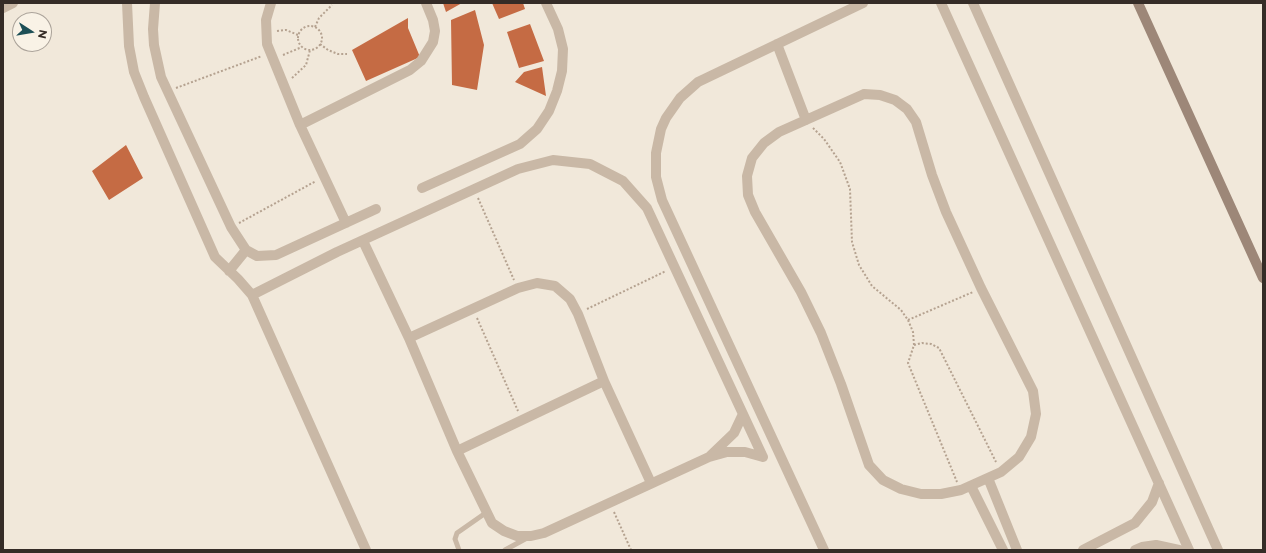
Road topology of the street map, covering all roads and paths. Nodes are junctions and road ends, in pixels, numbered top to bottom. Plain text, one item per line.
1 (13, 3) edge
2 (155, 3) edge
3 (271, 3) edge
4 (426, 3) edge
5 (546, 3) edge
6 (863, 3) edge
7 (941, 3) edge
8 (973, 3) edge
9 (1138, 3) edge
10 (332, 4) dead end
11 (125, 5) edge
12 (3, 8) edge
13 (315, 27) junction
14 (265, 34) junction
15 (298, 35) junction
16 (320, 44) junction
17 (777, 44) junction
18 (302, 47) junction
19 (310, 50) junction
20 (347, 54) dead end
21 (272, 56) junction
22 (284, 85) junction
23 (167, 92) junction
24 (806, 120) junction
25 (300, 125) junction
26 (324, 176) junction
27 (422, 188) dead end
28 (474, 189) junction
29 (376, 209) dead end
30 (346, 223) junction
31 (231, 227) junction
32 (363, 241) junction
33 (246, 250) junction
34 (674, 267) junction
35 (229, 271) junction
36 (1263, 278) edge
37 (518, 288) junction
38 (981, 288) junction
39 (252, 295) junction
40 (473, 309) junction
41 (578, 314) junction
42 (908, 320) junction
43 (409, 338) junction
44 (914, 345) junction
45 (604, 381) junction
46 (743, 414) junction
47 (522, 420) junction
48 (457, 451) junction
49 (709, 457) junction
50 (1001, 472) junction
51 (988, 478) junction
52 (651, 483) junction
53 (1159, 483) junction
54 (971, 486) junction
55 (961, 490) junction
56 (610, 502) junction
57 (487, 512) junction
58 (531, 536) junction
59 (366, 550) edge
60 (459, 550) edge
61 (505, 550) edge
62 (631, 550) edge
63 (824, 550) edge
64 (1003, 550) edge
65 (1017, 550) edge
66 (1083, 550) edge
67 (1135, 550) edge
68 (1179, 550) edge
69 (1189, 550) edge
70 (1218, 550) edge

1 - 12 street
2 - 23 street
3 - 14 street
4 - 25 street
5 - 27 street
6 - 17 street
7 - 53 street
8 - 70 street
9 - 36 street
10 - 13 path
11 - 35 street
13 - 15 path
13 - 16 path
14 - 15 path
14 - 21 street
15 - 18 path
16 - 19 path
16 - 20 path
17 - 24 street
17 - 63 street
18 - 19 path
18 - 21 path
19 - 22 path
21 - 22 street
21 - 23 path
22 - 25 street
23 - 31 street
24 - 38 street
24 - 42 path
24 - 55 street
25 - 26 street
26 - 30 street
26 - 31 path
28 - 32 street
28 - 34 street
28 - 37 path
29 - 30 street
30 - 33 street
31 - 33 street
32 - 39 street
32 - 43 street
33 - 35 street
34 - 41 path
34 - 46 street
35 - 39 street
37 - 40 street
37 - 41 street
38 - 42 path
38 - 50 street
39 - 59 street
40 - 43 street
40 - 47 path
41 - 45 street
42 - 44 path
43 - 48 street
44 - 50 path
44 - 55 path
45 - 47 street
45 - 52 street
46 - 49 street
46 - 49 street
47 - 48 street
48 - 57 street
49 - 52 street
50 - 51 street
51 - 54 street
51 - 65 street
52 - 56 street
53 - 66 street
53 - 69 street
54 - 55 street
54 - 64 street
56 - 58 street
56 - 62 path
57 - 58 street
57 - 60 lane
58 - 61 lane
67 - 68 street

